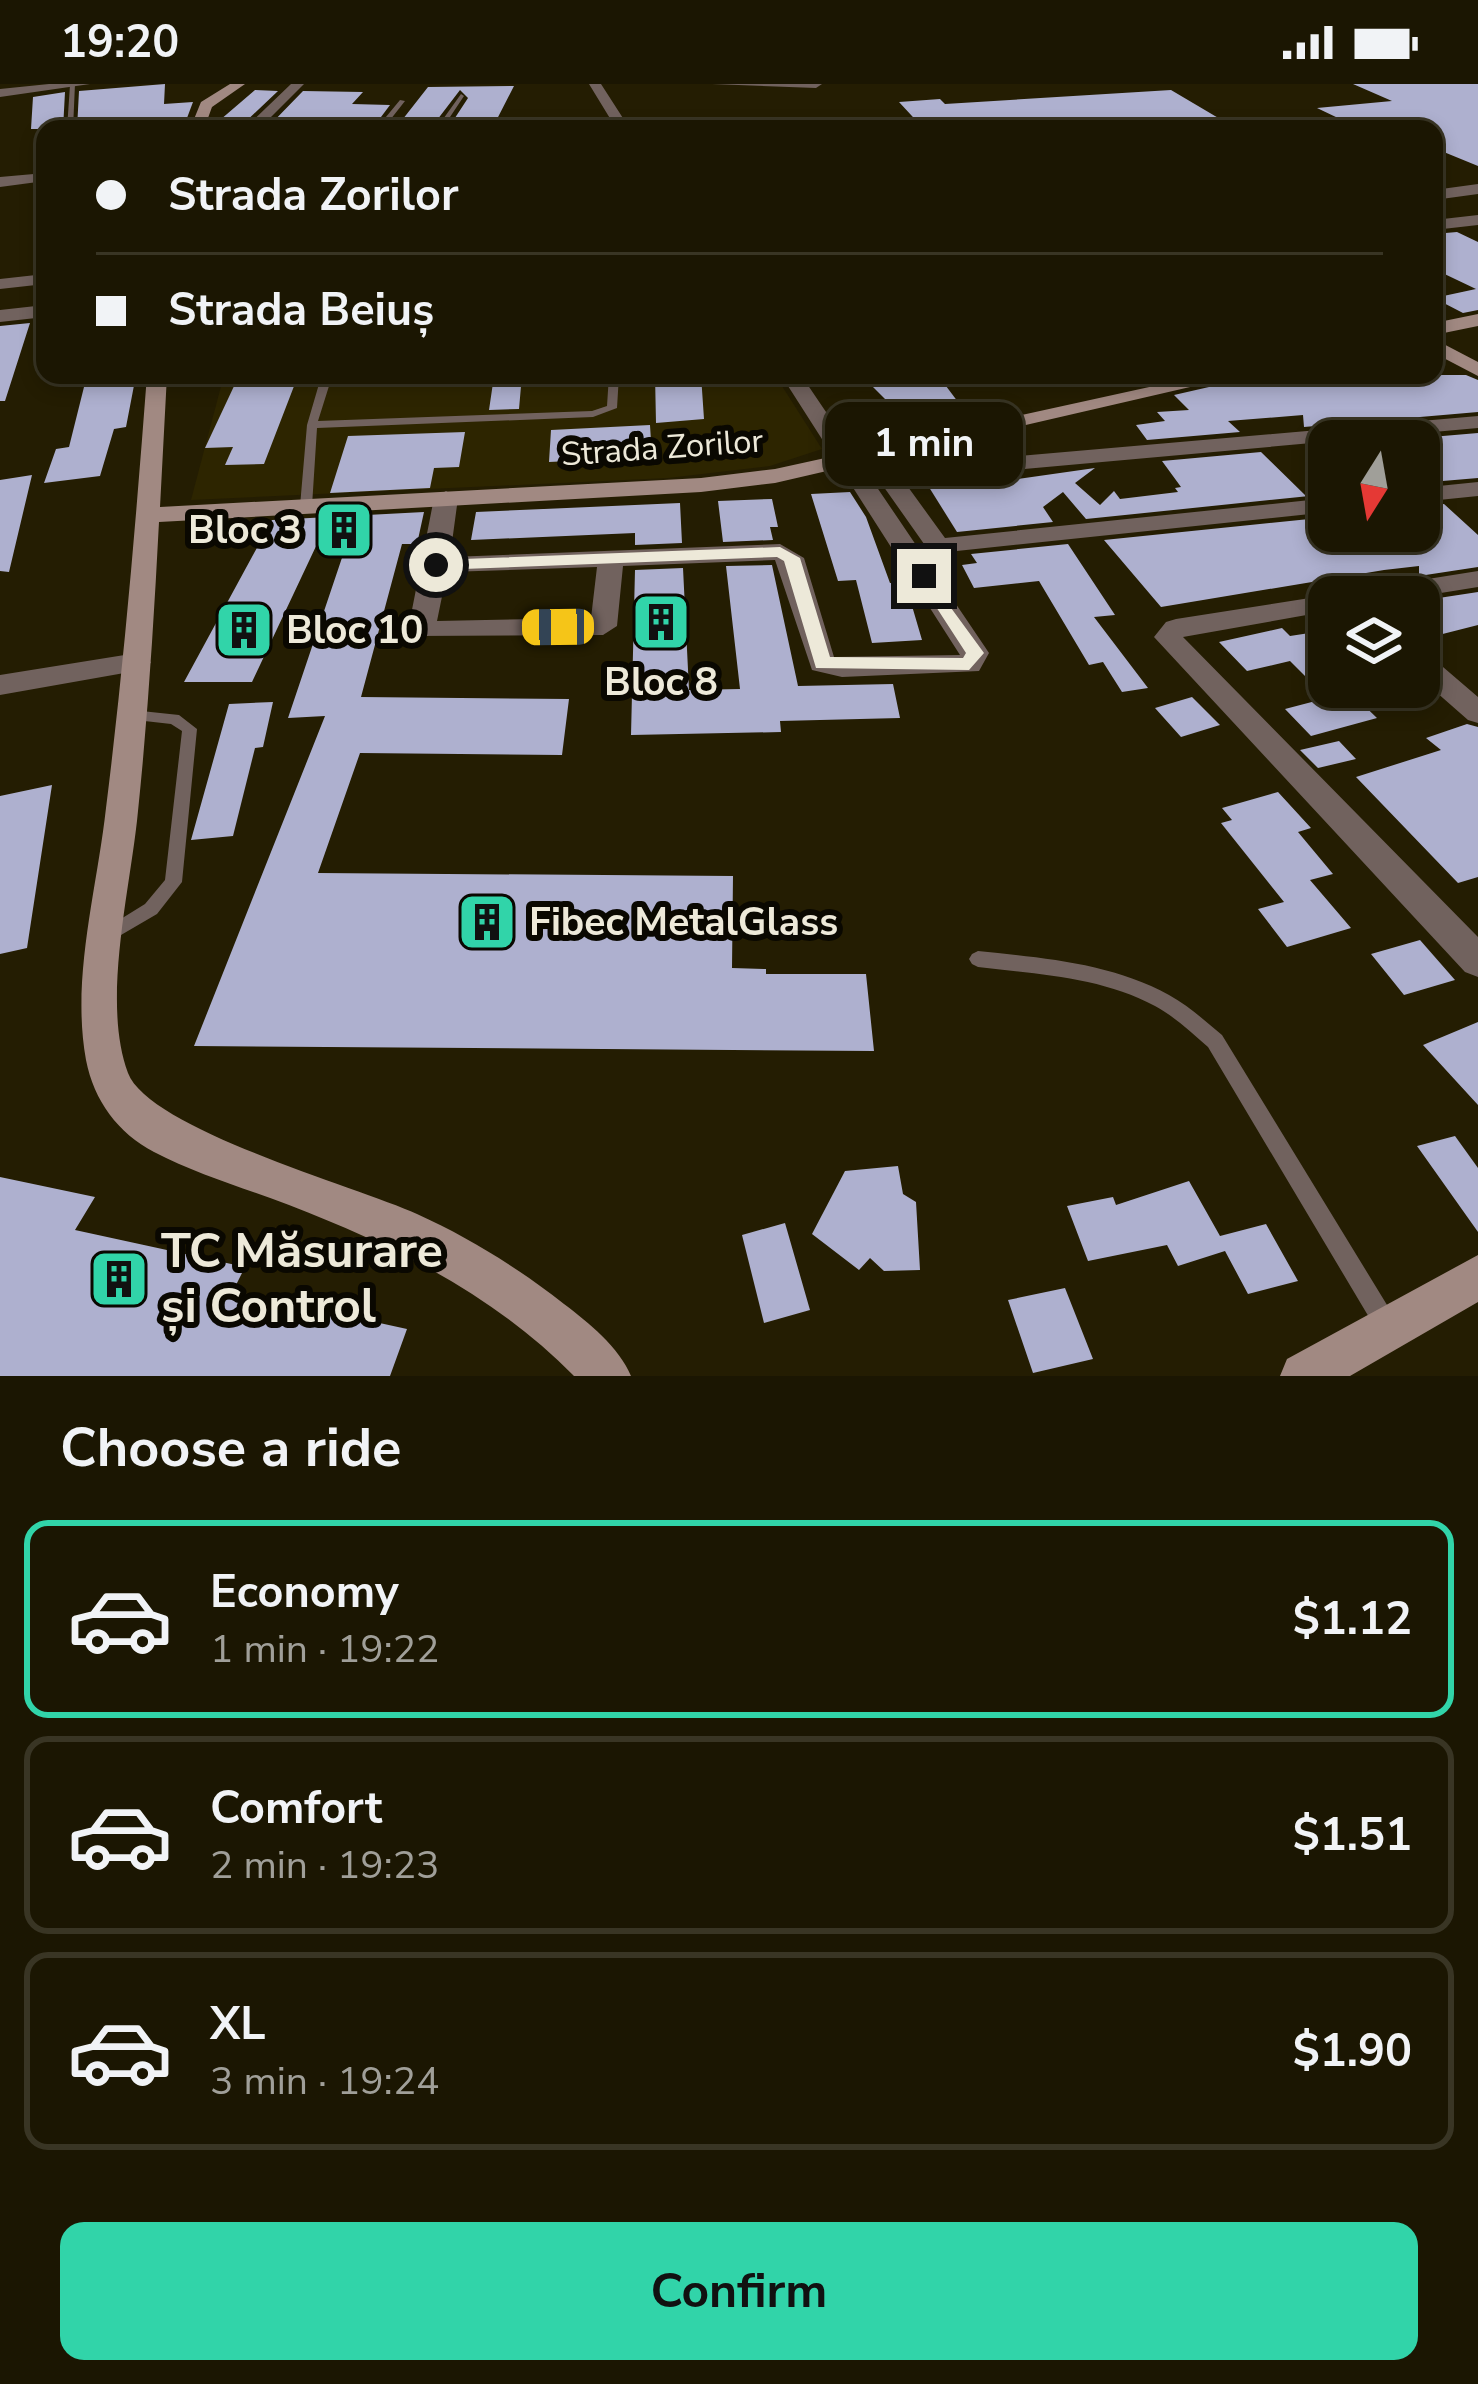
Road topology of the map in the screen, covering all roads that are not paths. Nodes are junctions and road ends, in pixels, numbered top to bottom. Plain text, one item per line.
1 (84, 84) edge
2 (239, 84) edge
3 (298, 84) edge
4 (595, 84) edge
5 (718, 84) edge
6 (816, 84) edge
7 (73, 85) edge
8 (806, 85) edge
9 (215, 91) edge
10 (0, 94) edge
11 (461, 96) dead end
12 (402, 101) dead end
13 (71, 120) edge
14 (201, 120) edge
15 (260, 120) edge
16 (386, 120) edge
17 (446, 120) edge
18 (617, 120) edge
19 (36, 178) edge
20 (0, 182) edge
21 (1478, 189) edge
22 (1443, 194) edge
23 (1478, 220) edge
24 (1443, 224) edge
25 (36, 280) edge
26 (0, 284) edge
27 (36, 312) edge
28 (0, 316) edge
29 (1478, 320) edge
30 (1443, 327) edge
31 (1443, 350) edge
32 (1478, 370) edge
33 (157, 384) edge
34 (324, 384) edge
35 (613, 384) edge
36 (799, 384) edge
37 (1192, 384) edge
38 (1478, 422) edge
39 (312, 425) junction
40 (943, 440) junction
41 (872, 461) junction
42 (961, 466) junction
43 (1478, 489) edge
44 (1440, 493) edge
45 (446, 498) junction
46 (305, 506) junction
47 (1308, 507) edge
48 (148, 515) junction
49 (611, 558) junction
50 (436, 565) junction
51 (1476, 580) edge
52 (1440, 585) edge
53 (1308, 607) edge
54 (137, 662) junction
55 (1440, 680) edge
56 (0, 686) edge
57 (1478, 713) edge
58 (132, 715) junction
59 (110, 935) junction
60 (978, 959) dead end
61 (1478, 961) edge
62 (1472, 1292) edge
63 (1389, 1328) junction
64 (607, 1376) edge
65 (1304, 1376) edge

1 - 7 street
2 - 9 main road
3 - 15 street
4 - 18 street
5 - 8 street
6 - 8 street
7 - 10 street
7 - 13 lane
9 - 14 main road
11 - 17 lane
12 - 16 lane
19 - 20 street
21 - 22 street
23 - 24 street
25 - 26 street
27 - 28 street
29 - 30 main road
31 - 32 main road
33 - 48 main road
34 - 39 lane
35 - 39 lane
36 - 41 street
37 - 40 main road, Strada Zorilor
38 - 42 street
39 - 46 lane
40 - 41 main road, Strada Zorilor
40 - 42 street
41 - 42 street
41 - 45 main road, Strada Zorilor
41 - 47 street
41 - 49 street
43 - 44 street
45 - 46 main road, Strada Zorilor
45 - 50 street
46 - 48 main road, Strada Zorilor
48 - 54 main road
49 - 50 street
49 - 50 street
51 - 52 street
53 - 61 street
54 - 56 street
54 - 58 main road
55 - 57 street
58 - 59 main road
58 - 59 lane
59 - 64 main road
60 - 63 lane
62 - 63 main road
63 - 65 main road

